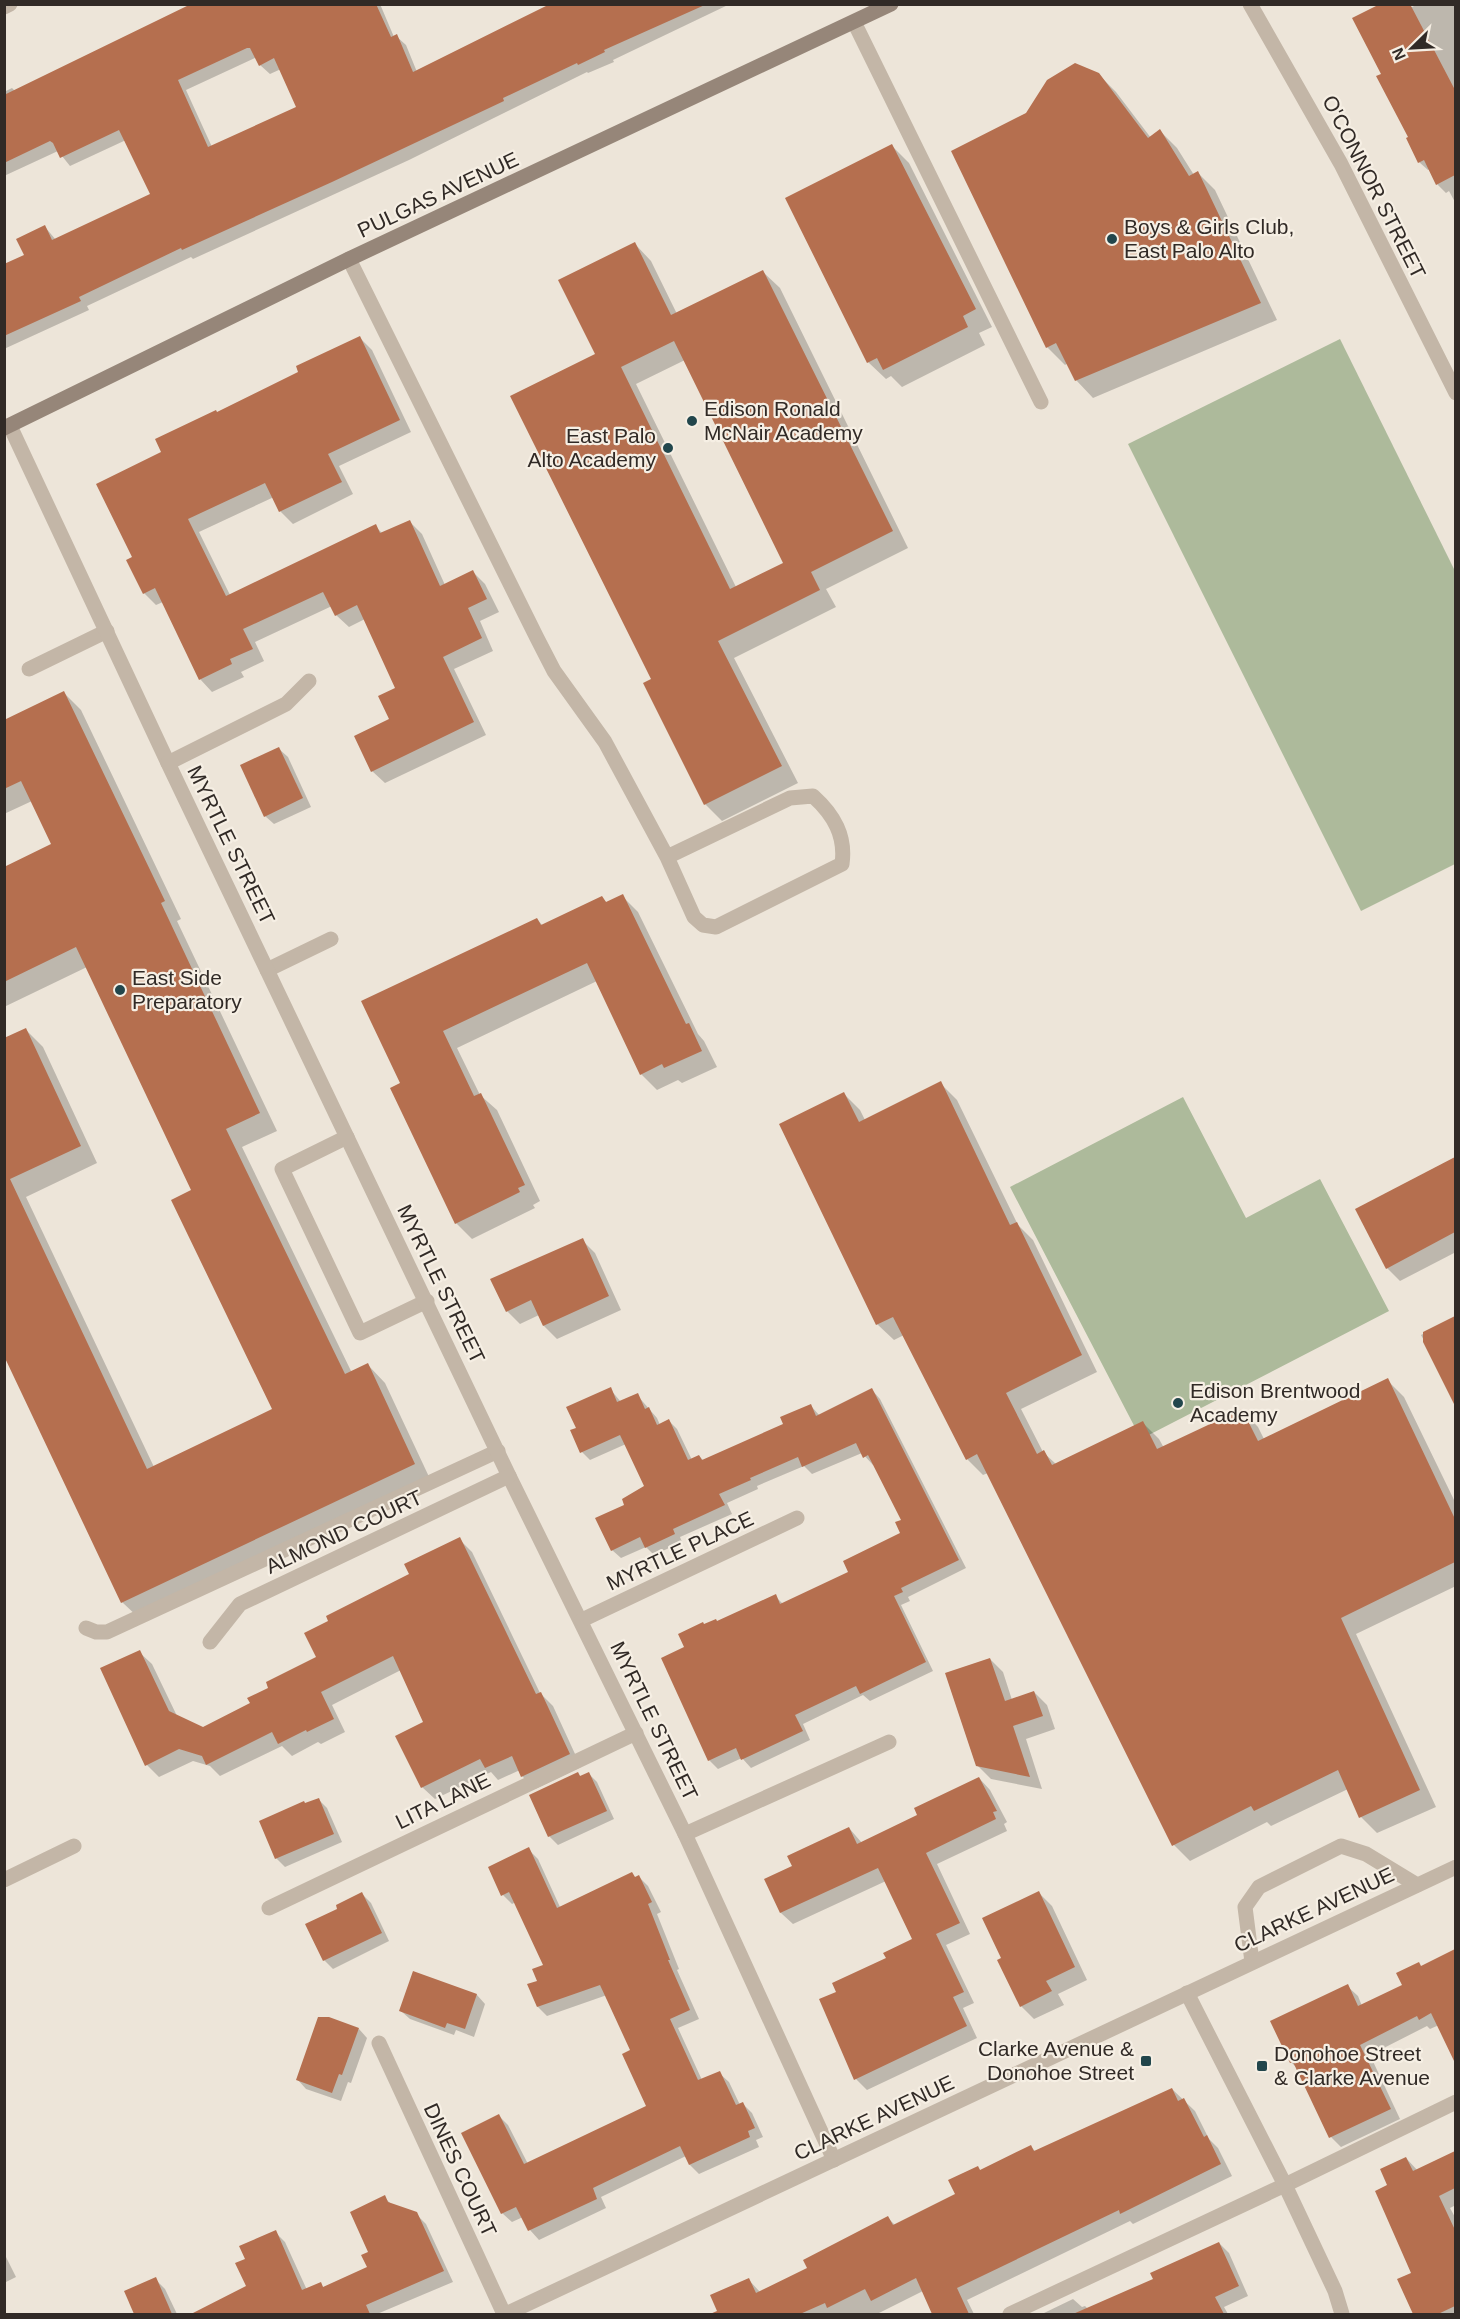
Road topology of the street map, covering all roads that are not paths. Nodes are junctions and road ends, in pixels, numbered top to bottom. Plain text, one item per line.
1 (10, 4) edge
2 (891, 4) edge
3 (1250, 4) edge
4 (4, 7) edge
5 (854, 22) junction
6 (349, 259) junction
7 (1455, 393) edge
8 (1041, 402) dead end
9 (8, 427) edge
10 (106, 631) junction
11 (29, 669) dead end
12 (309, 681) dead end
13 (168, 763) junction
14 (667, 857) junction
15 (331, 939) dead end
16 (267, 970) junction
17 (347, 1137) junction
18 (427, 1301) junction
19 (498, 1451) junction
20 (509, 1476) junction
21 (797, 1518) dead end
22 (582, 1620) junction
23 (86, 1628) dead end
24 (210, 1642) dead end
25 (636, 1733) junction
26 (889, 1742) dead end
27 (685, 1834) junction
28 (74, 1846) dead end
29 (1455, 1866) edge
30 (4, 1881) edge
31 (1417, 1885) junction
32 (269, 1908) dead end
33 (1252, 1962) junction
34 (1187, 1993) junction
35 (379, 2043) dead end
36 (1455, 2102) edge
37 (834, 2160) junction
38 (1285, 2185) junction
39 (1335, 2291) junction
40 (505, 2314) edge
41 (1010, 2314) edge
42 (1342, 2314) edge
43 (1354, 2314) edge

1 - 4 street
2 - 5 street, PULGAS AVENUE
3 - 7 street, O'CONNOR STREET
5 - 6 street, PULGAS AVENUE
5 - 8 street
6 - 9 street, PULGAS AVENUE
6 - 14 street
9 - 10 street, MYRTLE STREET
10 - 11 street
10 - 13 street, MYRTLE STREET
12 - 13 street
13 - 16 street, MYRTLE STREET
14 - 14 street
15 - 16 street
16 - 17 street, MYRTLE STREET
17 - 18 street, MYRTLE STREET
17 - 18 street
18 - 19 street, MYRTLE STREET
19 - 20 street, MYRTLE STREET
19 - 23 street
20 - 22 street, MYRTLE STREET
20 - 24 street, ALMOND COURT
21 - 22 street, MYRTLE PLACE
22 - 25 street, MYRTLE STREET
25 - 27 street, MYRTLE STREET
25 - 32 street, LITA LANE
26 - 27 street
27 - 37 street, MYRTLE STREET
28 - 30 street
29 - 31 street, CLARKE AVENUE
31 - 33 street, CLARKE AVENUE
31 - 33 street
33 - 34 street, CLARKE AVENUE
34 - 37 street, CLARKE AVENUE
34 - 38 street
35 - 40 street, DINES COURT
36 - 38 street
37 - 40 street, CLARKE AVENUE
38 - 39 street
38 - 41 street
39 - 42 street
39 - 43 street

